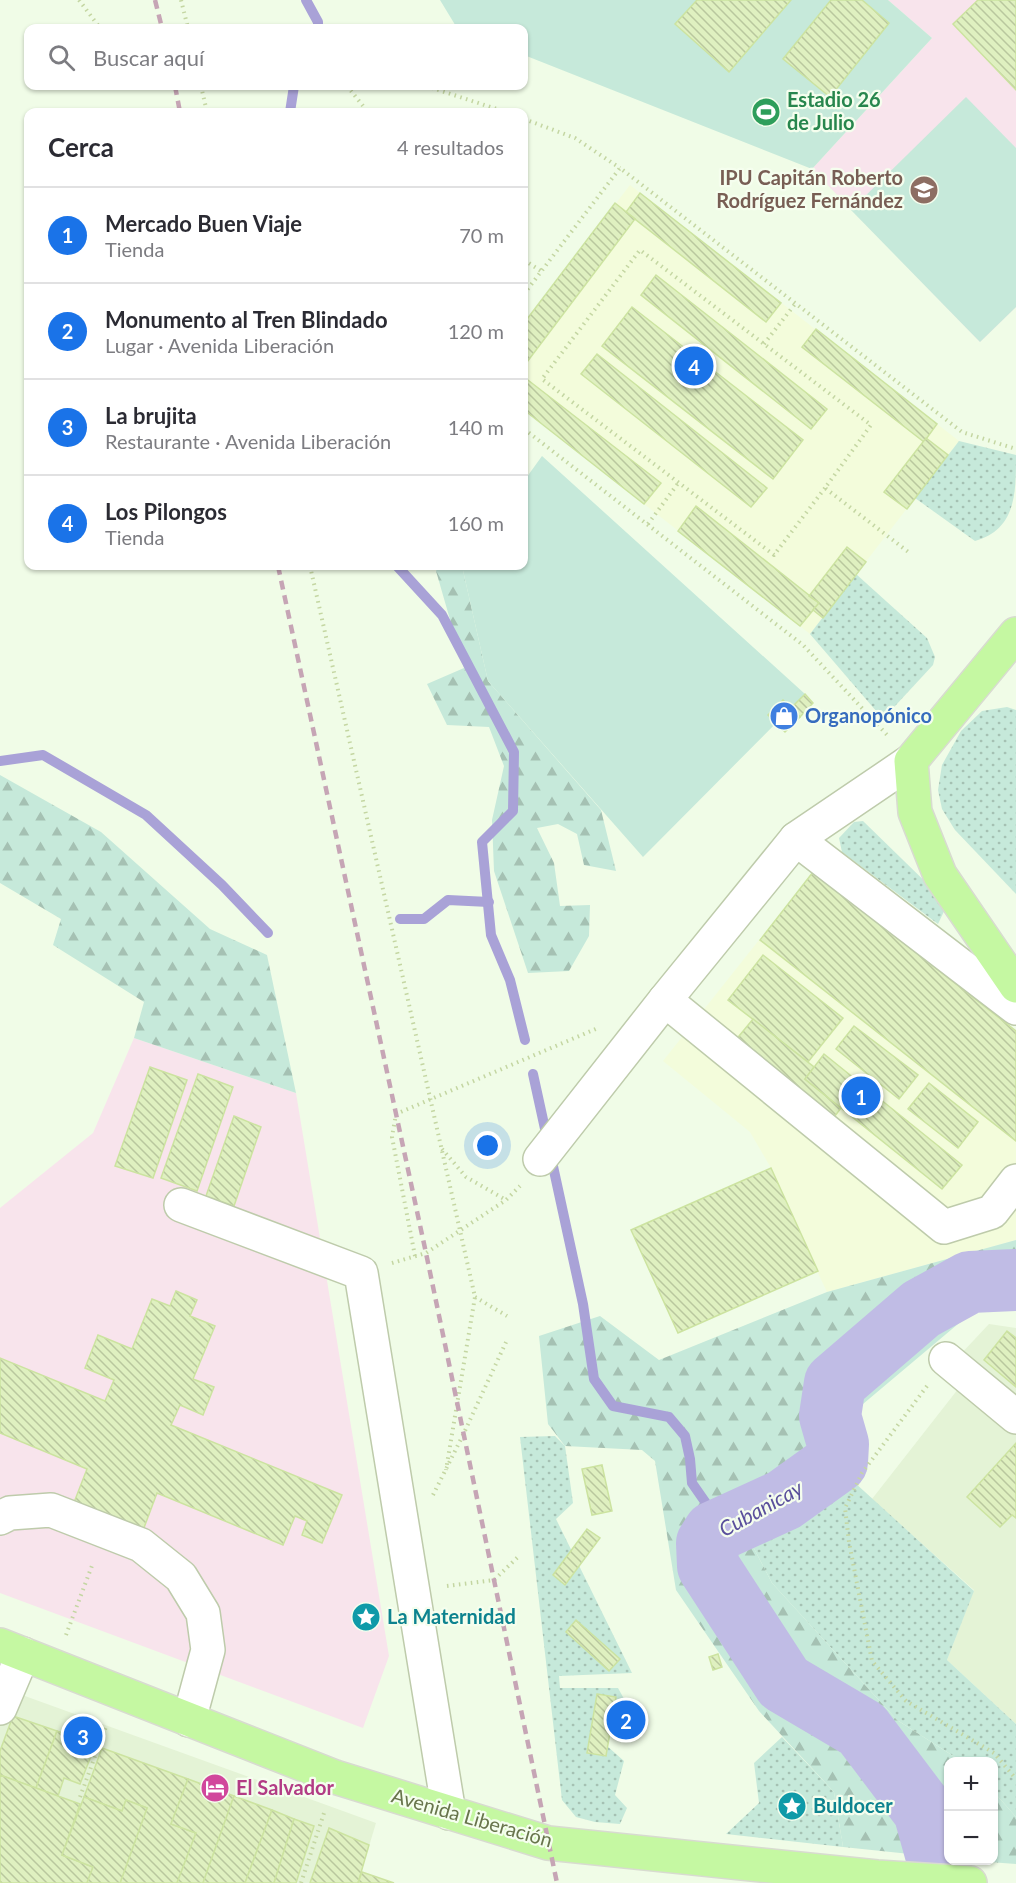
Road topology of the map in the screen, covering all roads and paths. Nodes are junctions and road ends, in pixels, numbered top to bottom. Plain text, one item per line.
1 (79, 0) edge
2 (181, 0) edge
3 (97, 24) edge
4 (187, 24) edge
5 (202, 90) edge
6 (350, 90) edge
7 (438, 90) edge
8 (206, 108) edge
9 (365, 108) edge
10 (494, 108) edge
11 (528, 121) edge
12 (620, 168) junction
13 (528, 263) edge
14 (541, 271) junction
15 (528, 289) edge
16 (795, 303) junction
17 (764, 344) junction
18 (528, 432) edge
19 (1016, 449) edge
20 (679, 482) junction
21 (825, 488) junction
22 (648, 524) junction
23 (911, 554) dead end
24 (311, 570) edge
25 (1015, 634) edge
26 (911, 761) junction
27 (796, 839) junction
28 (1016, 986) edge
29 (665, 1000) junction
30 (1016, 1008) edge
31 (601, 1027) dead end
32 (430, 1099) junction
33 (441, 1147) junction
34 (531, 1172) joint
35 (1016, 1180) edge
36 (506, 1200) junction
37 (181, 1205) dead end
38 (460, 1231) junction
39 (415, 1256) junction
40 (361, 1273) junction
41 (475, 1297) junction
42 (507, 1316) dead end
43 (507, 1340) dead end
44 (946, 1359) joint
45 (1016, 1417) edge
46 (446, 1470) junction
47 (431, 1498) dead end
48 (0, 1518) edge
49 (105, 1530) junction
50 (520, 1555) dead end
51 (413, 1591) junction
52 (12, 1650) edge
53 (55, 1666) junction
54 (119, 1692) junction
55 (0, 1708) edge
56 (189, 1720) junction
57 (335, 1777) junction
58 (1016, 1779) edge
59 (80, 1797) dead end
60 (449, 1813) junction
61 (830, 1878) edge
62 (301, 1883) edge
63 (970, 1883) edge

1 - 3 path
2 - 4 path
5 - 8 path
6 - 9 path
7 - 10 path
11 - 12 path
12 - 14 path
12 - 16 path
13 - 14 path
14 - 15 path
16 - 17 path
16 - 19 path
17 - 20 path
17 - 21 path
18 - 22 path
20 - 21 path
20 - 22 path
21 - 23 path
22 - 26 path
24 - 32 path
25 - 26 main road
26 - 27 street
26 - 28 main road
27 - 29 street
27 - 30 street
29 - 34 street
29 - 35 street
31 - 32 path
32 - 33 path
32 - 39 path
33 - 36 path
33 - 38 path
34 - 36 path
36 - 38 path
37 - 40 street
38 - 39 path
38 - 41 path
39 - 40 path
40 - 51 street
41 - 42 path
41 - 46 path
43 - 46 path
44 - 45 street
44 - 58 path
46 - 47 path
48 - 49 street
49 - 53 path
49 - 56 street
50 - 51 path
51 - 60 street
52 - 53 main road, Avenida Liberación
52 - 55 street
53 - 54 main road, Avenida Liberación
54 - 56 main road, Avenida Liberación
54 - 59 path
56 - 57 main road, Avenida Liberación
57 - 60 main road, Avenida Liberación
57 - 62 path
60 - 61 main road, Avenida Liberación
61 - 63 main road, Avenida Liberación

